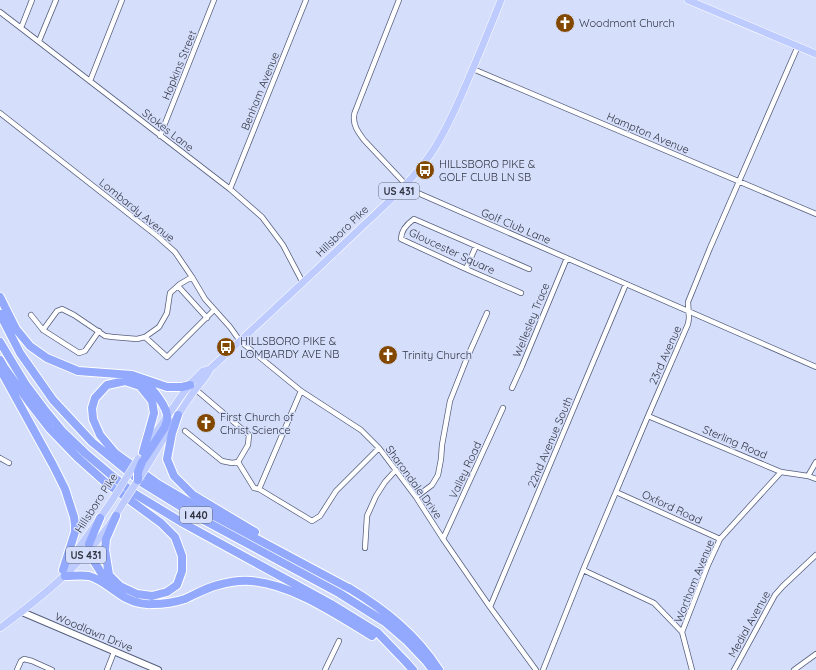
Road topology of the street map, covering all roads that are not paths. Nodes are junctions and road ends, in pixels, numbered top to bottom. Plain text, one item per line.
1 (32, 0) edge
2 (56, 0) edge
3 (122, 0) edge
4 (214, 0) edge
5 (306, 0) edge
6 (399, 0) edge
7 (501, 0) edge
8 (688, 0) edge
9 (0, 12) edge
10 (21, 28) junction
11 (39, 42) junction
12 (798, 46) junction
13 (816, 54) edge
14 (473, 69) junction
15 (90, 81) junction
16 (0, 113) edge
17 (160, 136) junction
18 (739, 181) junction
19 (405, 185) junction
20 (230, 190) junction
21 (816, 214) edge
22 (476, 246) junction
23 (567, 258) junction
24 (466, 269) junction
25 (529, 269) dead end
26 (192, 277) junction
27 (303, 283) junction
28 (626, 284) junction
29 (178, 286) junction
30 (521, 293) dead end
31 (0, 297) edge
32 (214, 310) junction
33 (688, 312) junction
34 (486, 313) dead end
35 (0, 314) edge
36 (31, 315) dead end
37 (208, 317) junction
38 (43, 330) junction
39 (98, 331) junction
40 (145, 337) junction
41 (240, 341) junction
42 (0, 342) edge
43 (0, 360) edge
44 (816, 367) edge
45 (0, 369) edge
46 (139, 378) junction
47 (193, 387) junction
48 (512, 388) dead end
49 (301, 391) junction
50 (503, 408) dead end
51 (168, 415) junction
52 (178, 415) junction
53 (648, 416) junction
54 (185, 431) dead end
55 (379, 448) junction
56 (0, 458) edge
57 (142, 460) junction
58 (238, 462) junction
59 (816, 462) edge
60 (10, 463) dead end
61 (396, 470) junction
62 (781, 472) junction
63 (808, 476) junction
64 (816, 479) edge
65 (138, 480) joint
66 (260, 489) junction
67 (616, 492) junction
68 (416, 497) junction
69 (116, 516) junction
70 (100, 518) junction
71 (443, 539) junction
72 (720, 539) junction
73 (365, 548) dead end
74 (88, 552) junction
75 (816, 555) edge
76 (583, 570) junction
77 (64, 573) junction
78 (111, 587) junction
79 (354, 591) junction
80 (490, 607) junction
81 (22, 612) junction
82 (0, 628) edge
83 (682, 632) junction
84 (339, 641) dead end
85 (114, 652) junction
86 (816, 654) edge
87 (405, 661) junction
88 (17, 670) edge
89 (51, 670) edge
90 (107, 670) edge
91 (158, 670) edge
92 (325, 670) edge
93 (413, 670) edge
94 (433, 670) edge
95 (439, 670) edge
96 (536, 670) edge
97 (543, 670) edge
98 (692, 670) edge
99 (734, 670) edge
100 (794, 670) edge

1 - 10 street
2 - 11 street
3 - 15 street
4 - 17 street, Hopkins Street
5 - 20 street, Benham Avenue
6 - 19 street, Golf Club Lane
7 - 14 main road, Hillsboro Pike / US 431
8 - 12 main road
9 - 10 street, Stokes Lane
10 - 11 street, Stokes Lane
11 - 15 street, Stokes Lane
12 - 13 main road
12 - 18 street, 23rd Avenue
14 - 18 street, Hampton Avenue
14 - 19 main road, Hillsboro Pike / US 431
15 - 17 street, Stokes Lane
16 - 26 street, Lombardy Avenue
17 - 20 street, Stokes Lane
18 - 21 street, Hampton Avenue
18 - 33 street, 23rd Avenue
19 - 23 street, Golf Club Lane
19 - 27 main road, Hillsboro Pike / US 431
20 - 27 street, Stokes Lane
22 - 24 street
22 - 24 street, Gloucester Square
22 - 25 street, Gloucester Square
23 - 28 street, Golf Club Lane
23 - 48 street, Wellesley Trace
24 - 30 street, Gloucester Square
26 - 29 street
26 - 32 street, Lombardy Avenue
27 - 41 main road, Hillsboro Pike / US 431
28 - 33 street, Golf Club Lane
28 - 80 street, 22nd Avenue South
29 - 37 street
29 - 40 street
31 - 46 highway
32 - 37 street
32 - 41 street, Lombardy Avenue
33 - 44 street, Golf Club Lane
33 - 53 street, 23rd Avenue
34 - 68 street
35 - 94 highway, I 440
36 - 38 street
37 - 40 street
38 - 39 street
38 - 39 street
39 - 40 street
41 - 47 main road, Hillsboro Pike / US 431
41 - 49 street, Sharondale Drive
42 - 87 highway, I 440
43 - 69 highway
45 - 77 highway
46 - 47 highway
46 - 51 highway
47 - 51 main road, Hillsboro Pike / US 431
47 - 52 main road, Hillsboro Pike / US 431
47 - 58 street
49 - 55 street, Sharondale Drive
49 - 66 street
50 - 71 street, Valley Road
51 - 57 highway
52 - 57 main road, Hillsboro Pike / US 431
52 - 79 highway
53 - 62 street, Sterling Road
53 - 67 street, 23rd Avenue
54 - 58 street
55 - 61 street, Sharondale Drive
55 - 66 street
56 - 60 street
57 - 65 highway, bridge
57 - 70 main road, Hillsboro Pike / US 431, bridge
57 - 79 highway
58 - 66 street
59 - 63 street
61 - 68 street, Sharondale Drive
61 - 73 street
62 - 63 street, Sterling Road
62 - 72 street, Wortham Avenue
63 - 64 street, Sterling Road
65 - 69 main road, Hillsboro Pike / US 431, bridge
67 - 72 street, Oxford Road
67 - 76 street, 23rd Avenue
68 - 71 street, Sharondale Drive
69 - 74 main road, Hillsboro Pike / US 431
70 - 74 highway
70 - 77 main road, Hillsboro Pike / US 431
71 - 80 street, Sharondale Drive
72 - 83 street, Wortham Avenue
74 - 77 main road, Hillsboro Pike / US 431
74 - 78 highway
75 - 99 street, Medial Avenue
76 - 83 street
76 - 97 street, 23rd Avenue
77 - 78 highway
77 - 81 main road, Hillsboro Pike / US 431
78 - 87 highway
79 - 95 highway
80 - 96 street, Sharondale Drive
81 - 82 main road, US 431
81 - 85 main road, Woodlawn Drive
83 - 98 street, Wortham Avenue
84 - 92 street
85 - 90 street
85 - 91 main road, Woodlawn Drive
86 - 100 street
87 - 93 highway, I 440
88 - 89 street

